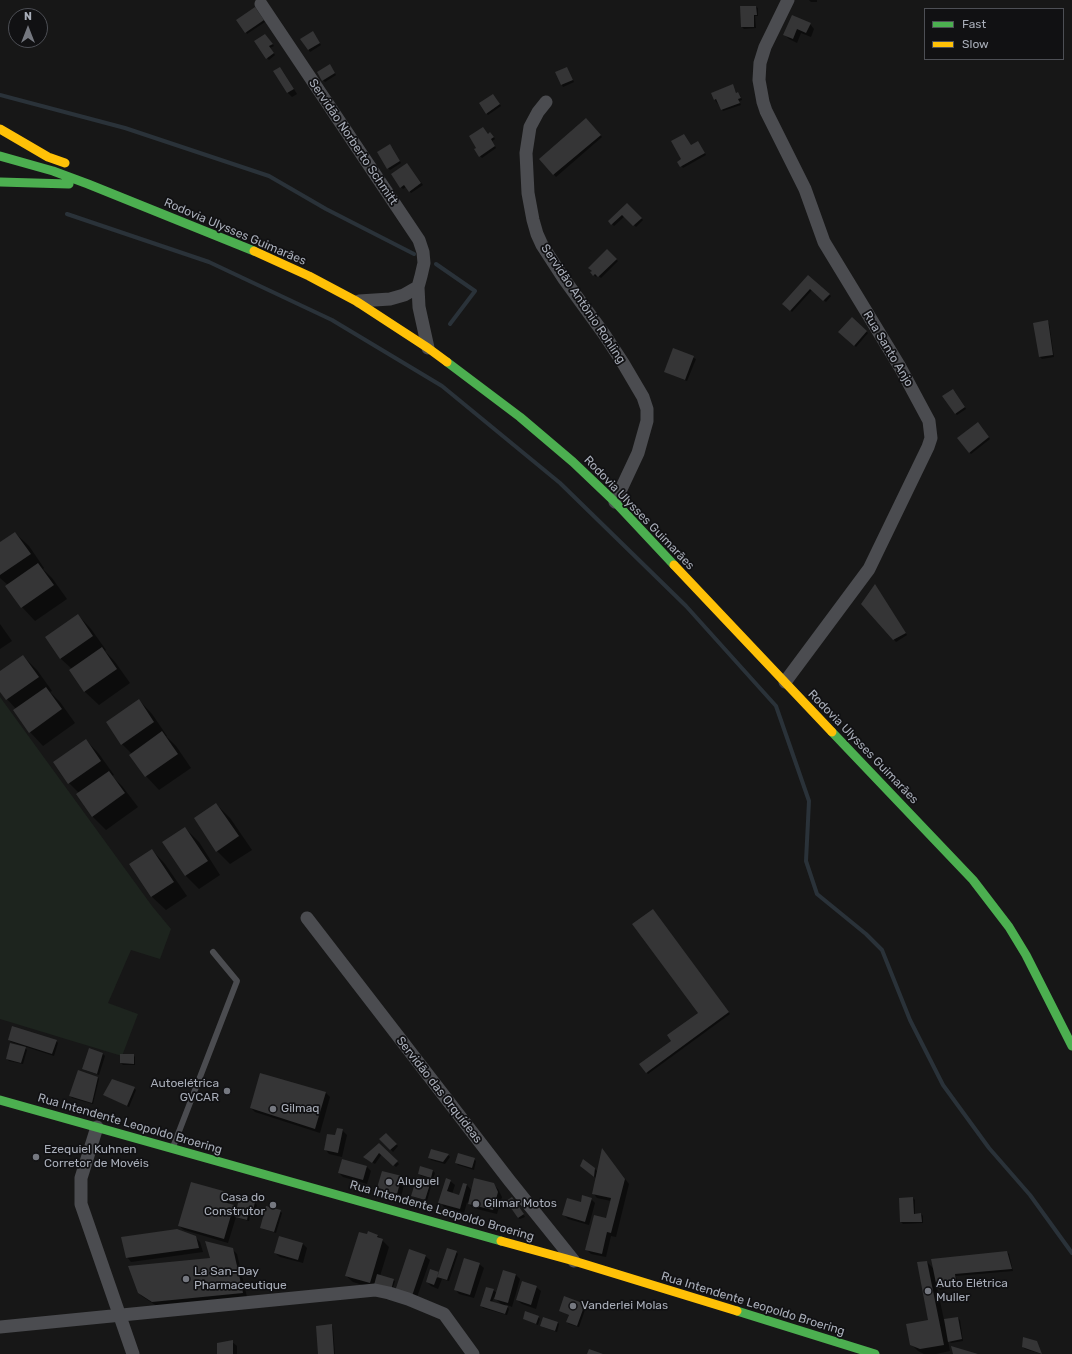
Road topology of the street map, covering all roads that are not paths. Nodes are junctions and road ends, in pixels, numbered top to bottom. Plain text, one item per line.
1 (788, 0) edge
2 (261, 4) dead end
3 (546, 102) dead end
4 (0, 129) edge
5 (0, 156) edge
6 (76, 167) dead end
7 (0, 182) edge
8 (88, 184) junction
9 (136, 194) dead end
10 (174, 219) junction
11 (418, 287) junction
12 (356, 301) junction
13 (428, 348) junction
14 (615, 502) junction
15 (785, 682) junction
16 (307, 918) dead end
17 (213, 952) dead end
18 (1072, 1046) edge
19 (0, 1100) edge
20 (97, 1127) junction
21 (173, 1148) junction
22 (574, 1260) junction
23 (119, 1316) junction
24 (0, 1327) edge
25 (133, 1354) edge
26 (473, 1354) edge
27 (875, 1354) edge

1 - 15 street, Rua Santo Anjo
2 - 11 street, Servidão Norberto Schmitt
3 - 14 street, Servidão Antônio Rohling
4 - 6 main road
5 - 8 main road, Rodovia Ulysses Guimarães
7 - 8 main road
8 - 10 main road, Rodovia Ulysses Guimarães
9 - 10 main road
10 - 12 main road, Rodovia Ulysses Guimarães
11 - 12 street
11 - 13 street, Servidão Norberto Schmitt
12 - 13 main road, Rodovia Ulysses Guimarães
13 - 14 main road, Rodovia Ulysses Guimarães
14 - 15 main road, Rodovia Ulysses Guimarães
15 - 18 main road, Rodovia Ulysses Guimarães
16 - 22 street, Servidão das Orquídeas
17 - 21 lane
19 - 20 main road, Rua Intendente Leopoldo Broering
20 - 21 main road, Rua Intendente Leopoldo Broering
20 - 23 street
21 - 22 main road, Rua Intendente Leopoldo Broering
22 - 27 main road, Rua Intendente Leopoldo Broering
23 - 24 street
23 - 25 street
23 - 26 street

